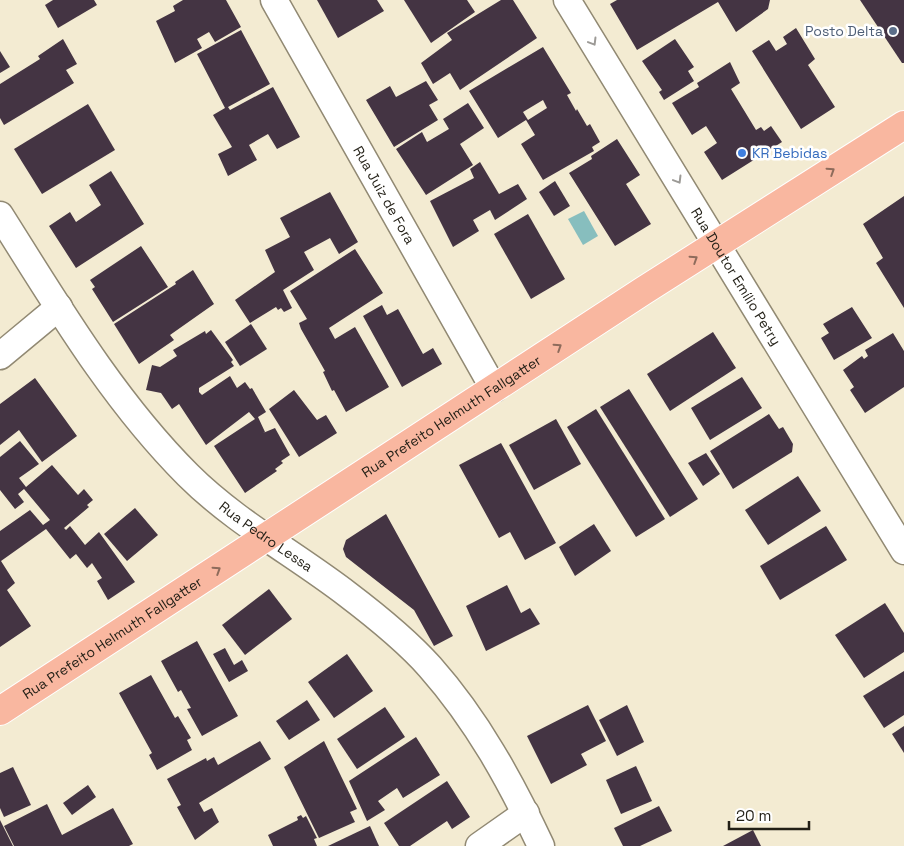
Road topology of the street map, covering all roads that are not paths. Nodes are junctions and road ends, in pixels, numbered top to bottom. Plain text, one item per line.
1 (274, 0) edge
2 (568, 0) edge
3 (904, 124) edge
4 (0, 215) edge
5 (717, 244) junction
6 (59, 308) junction
7 (0, 356) edge
8 (494, 389) junction
9 (267, 536) junction
10 (904, 552) edge
11 (0, 711) edge
12 (526, 813) junction
13 (479, 846) edge
14 (541, 846) edge

1 - 8 street, Rua Juiz de Fora
2 -> 5 street, Rua Doutor Emílio Petry
5 -> 3 main road, Rua Prefeito Helmuth Fallgatter
4 - 6 street, Rua Pedro Lessa
8 -> 5 main road, Rua Prefeito Helmuth Fallgatter
5 - 10 street, Rua Doutor Emílio Petry
6 - 7 street
6 - 9 street, Rua Pedro Lessa
8 - 9 main road, Rua Prefeito Helmuth Fallgatter
11 -> 9 main road, Rua Prefeito Helmuth Fallgatter
9 - 12 street, Rua Pedro Lessa
12 - 13 street
12 - 14 street, Rua Pedro Lessa

